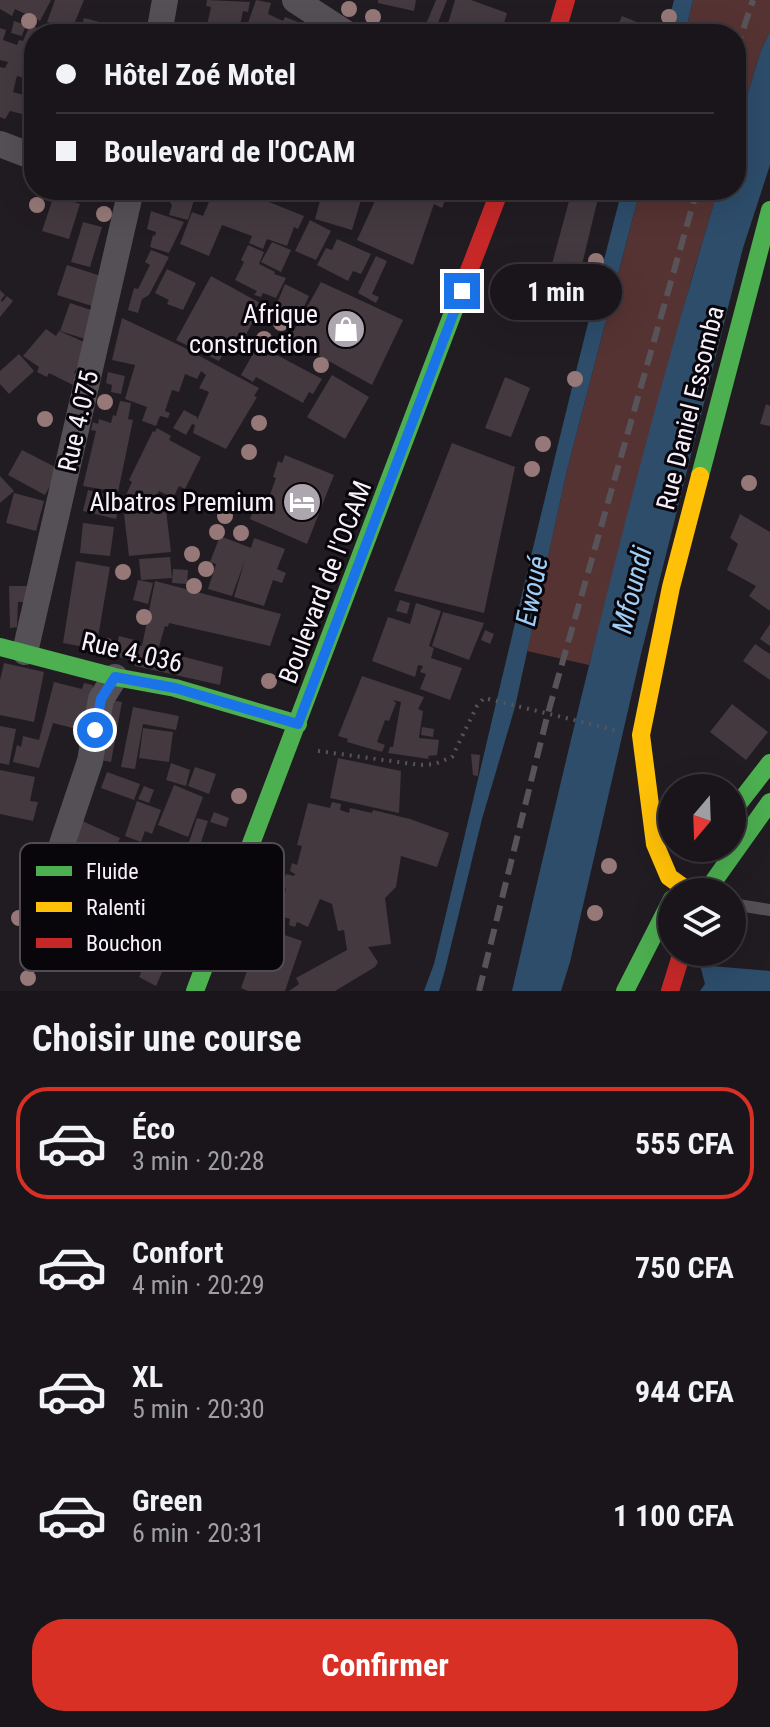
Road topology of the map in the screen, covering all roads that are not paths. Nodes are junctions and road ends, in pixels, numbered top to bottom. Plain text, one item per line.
1 (165, 0) edge
2 (295, 0) edge
3 (566, 0) edge
4 (161, 24) edge
5 (332, 24) edge
6 (559, 24) edge
7 (0, 144) edge
8 (24, 153) edge
9 (125, 200) edge
10 (496, 200) edge
11 (768, 224) edge
12 (12, 650) edge
13 (115, 677) junction
14 (298, 724) junction
15 (770, 763) edge
16 (746, 794) edge
17 (770, 802) edge
18 (746, 805) edge
19 (62, 843) edge
20 (253, 843) edge
21 (670, 878) edge
22 (716, 878) edge
23 (746, 906) edge
24 (770, 910) edge
25 (658, 930) edge
26 (678, 966) edge
27 (203, 971) edge
28 (195, 991) edge
29 (625, 991) edge
30 (670, 991) edge

1 - 4 street
2 - 5 street
3 - 6 main road
7 - 8 street
9 - 12 street, Rue 4.075
10 - 14 main road, Boulevard de l'OCAM
11 - 21 main road, Rue Daniel Essomba
12 - 13 main road, Rue 4.036
13 - 14 main road, Rue 4.036
13 - 19 street
14 - 20 main road, Boulevard de l'OCAM
15 - 16 main road
17 - 18 main road
17 - 22 main road
23 - 24 lane
25 - 29 main road
26 - 30 main road
27 - 28 main road, Boulevard de l'OCAM

